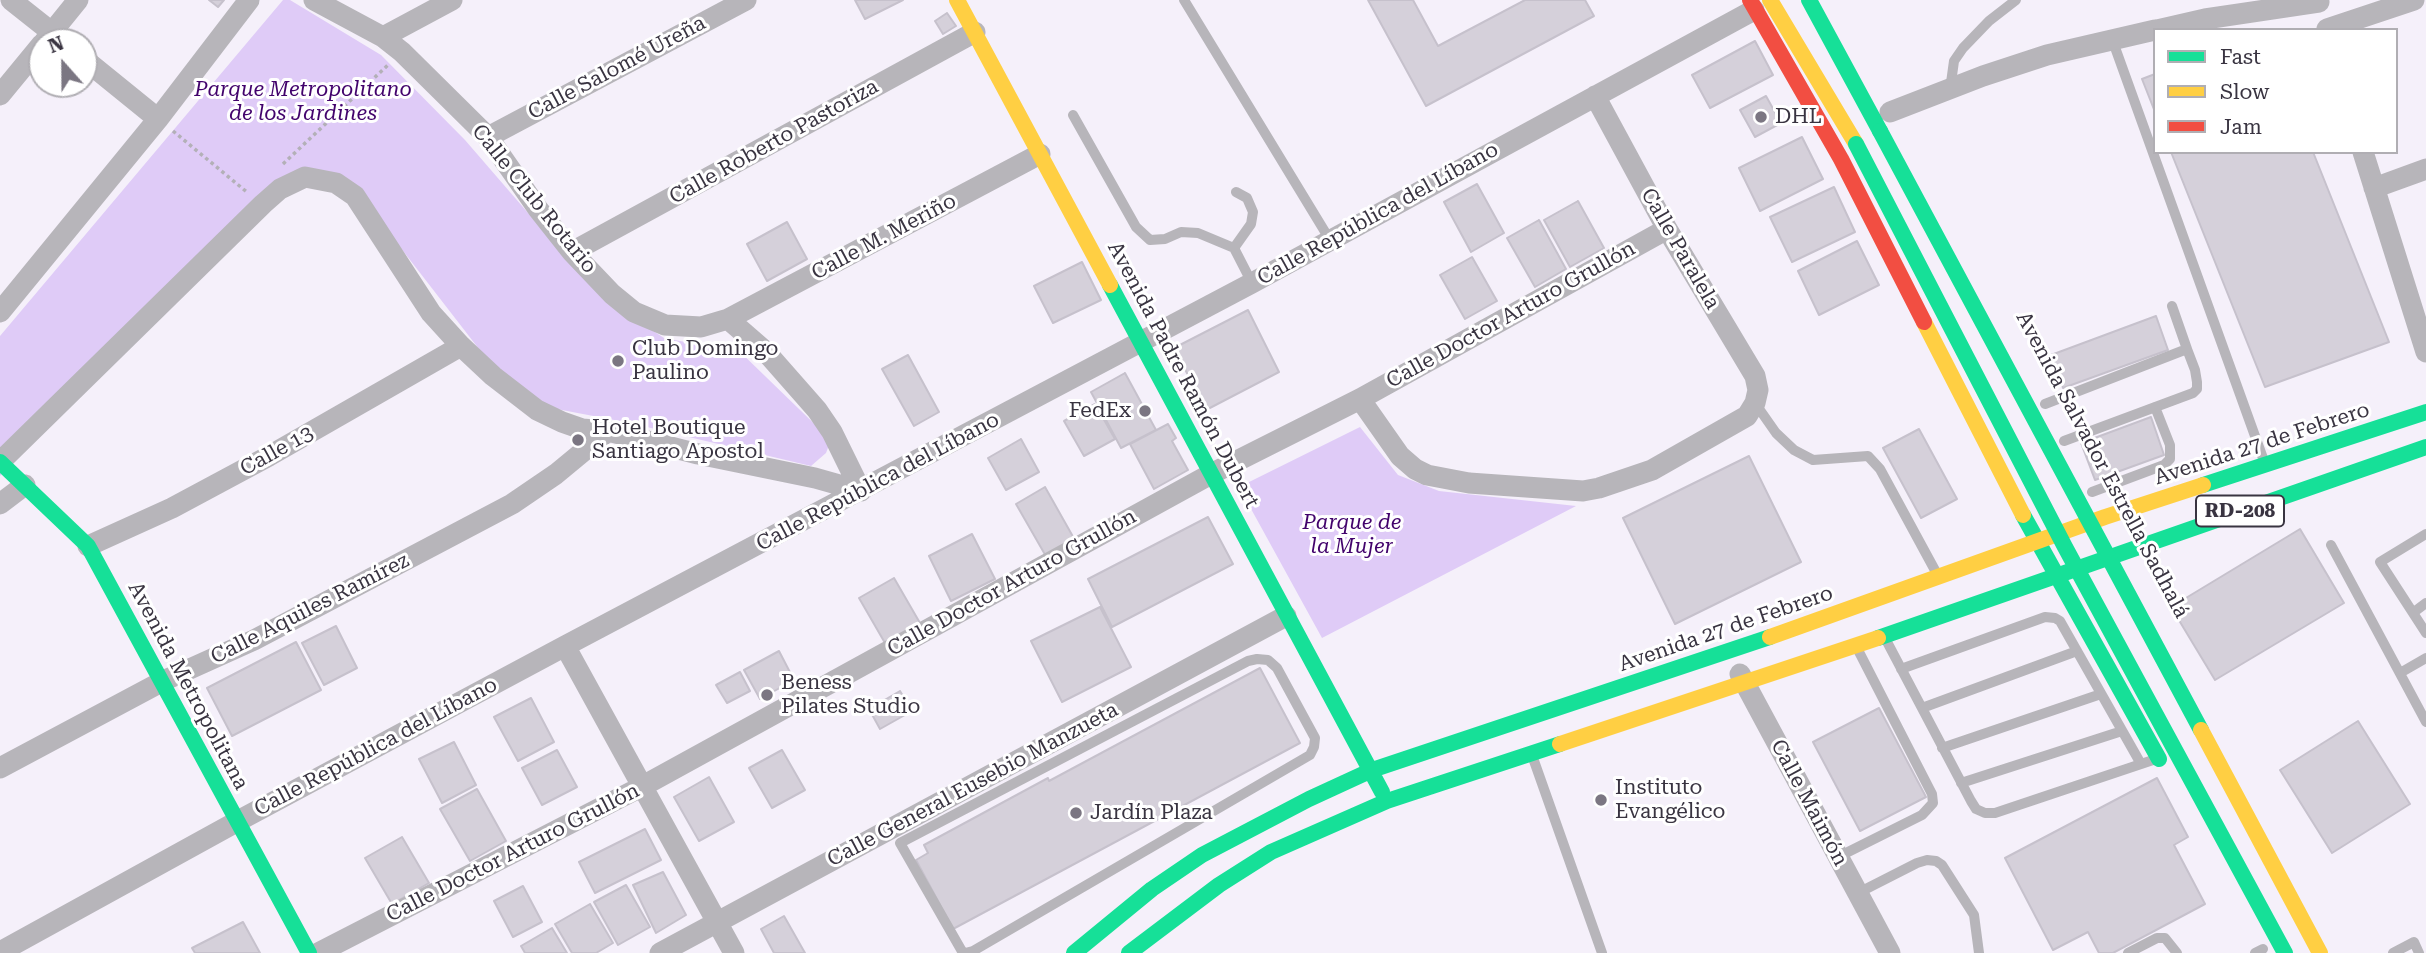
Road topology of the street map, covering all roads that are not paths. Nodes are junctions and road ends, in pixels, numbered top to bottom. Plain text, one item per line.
1 (11, 0) edge
2 (78, 0) edge
3 (249, 0) edge
4 (314, 0) edge
5 (452, 0) edge
6 (746, 0) edge
7 (957, 0) edge
8 (1184, 0) edge
9 (1809, 0) edge
10 (1821, 0) edge
11 (2017, 0) edge
12 (2414, 0) edge
13 (2319, 1) edge
14 (1758, 3) edge
15 (38, 28) edge
16 (58, 28) edge
17 (2165, 28) edge
18 (2326, 28) edge
19 (2333, 28) edge
20 (2153, 31) edge
21 (975, 32) junction
22 (383, 37) junction
23 (2112, 39) junction
24 (28, 64) edge
25 (98, 70) edge
26 (1950, 90) junction
27 (0, 95) edge
28 (1594, 96) junction
29 (1885, 112) junction
30 (1073, 115) dead end
31 (158, 119) junction
32 (488, 136) junction
33 (2153, 153) edge
34 (1040, 154) junction
35 (2153, 154) edge
36 (2364, 154) edge
37 (2426, 169) edge
38 (2374, 188) junction
39 (1236, 192) dead end
40 (1667, 229) junction
41 (1331, 240) junction
42 (1234, 248) junction
43 (572, 252) junction
44 (1252, 283) junction
45 (2172, 306) dead end
46 (0, 312) edge
47 (728, 319) junction
48 (1141, 342) junction
49 (461, 346) junction
50 (2187, 349) junction
51 (2426, 352) edge
52 (1360, 398) junction
53 (1755, 403) junction
54 (2155, 407) junction
55 (2426, 412) edge
56 (607, 430) junction
57 (2426, 447) edge
58 (0, 462) edge
59 (2266, 466) junction
60 (1212, 474) junction
61 (25, 485) junction
62 (2090, 487) joint
63 (861, 491) junction
64 (0, 504) edge
65 (2114, 534) junction
66 (2426, 534) edge
67 (2036, 541) junction
68 (2331, 545) dead end
69 (88, 546) junction
70 (2134, 570) dead end
71 (1938, 576) junction
72 (2056, 576) junction
73 (2426, 603) edge
74 (2414, 612) junction
75 (1286, 616) junction
76 (2426, 633) edge
77 (1884, 636) junction
78 (1856, 645) junction
79 (565, 646) junction
80 (2077, 651) junction
81 (1728, 652) junction
82 (2426, 658) edge
83 (1901, 670) junction
84 (2400, 673) junction
85 (163, 681) junction
86 (1745, 684) junction
87 (2101, 694) junction
88 (1922, 708) junction
89 (2426, 722) edge
90 (2122, 731) junction
91 (1942, 748) junction
92 (1532, 753) junction
93 (2141, 764) junction
94 (2162, 764) joint
95 (0, 768) edge
96 (1372, 770) junction
97 (1961, 783) junction
98 (641, 787) junction
99 (1387, 801) junction
100 (238, 821) junction
101 (1839, 857) junction
102 (1858, 893) junction
103 (718, 923) junction
104 (1103, 927) junction
105 (0, 952) edge
106 (309, 953) edge
107 (318, 953) edge
108 (660, 953) edge
109 (734, 953) edge
110 (964, 953) edge
111 (1074, 953) edge
112 (1129, 953) edge
113 (1602, 953) edge
114 (1890, 953) edge
115 (1979, 953) edge
116 (2128, 953) edge
117 (2177, 953) edge
118 (2286, 953) edge
119 (2320, 953) edge
120 (2393, 953) edge
121 (2419, 953) edge

1 - 15 street
2 - 16 street
3 - 31 street
4 - 22 street, Calle Club Rotario
5 - 22 street
6 - 32 street, Calle Salomé Ureña
7 - 21 main road, Avenida Padre Ramón Dubert
8 - 41 lane
9 - 29 main road, Avenida Salvador Estrella Sadhalá
10 - 29 main road, Avenida Salvador Estrella Sadhalá
11 - 26 lane
12 - 19 street
13 - 17 street
13 - 18 street
14 - 28 street, Calle República del Líbano
14 - 67 main road
14 - 118 main road, bridge
20 - 23 street
21 - 34 main road, Avenida Padre Ramón Dubert
21 - 43 street, Calle Roberto Pastoriza
22 - 32 street, Calle Club Rotario
23 - 26 street
23 - 33 lane
24 - 27 street
25 - 31 street
26 - 29 street
28 - 40 street, Calle Paralela
28 - 41 street, Calle República del Líbano
29 - 119 main road, Avenida Salvador Estrella Sadhalá, bridge
30 - 42 lane
31 - 46 street
32 - 43 street, Calle Club Rotario
34 - 47 street, Calle M. Meriño
34 - 48 main road, Avenida Padre Ramón Dubert
35 - 59 lane
36 - 38 street
37 - 38 street
38 - 51 street
39 - 42 lane
40 - 52 street, Calle Doctor Arturo Grullón
40 - 53 street, Calle Paralela
41 - 44 street, Calle República del Líbano
42 - 44 lane
43 - 47 street, Calle Club Rotario
44 - 48 street, Calle República del Líbano
45 - 50 lane
47 - 63 street
48 - 60 main road, Avenida Padre Ramón Dubert
48 - 63 street, Calle República del Líbano
49 - 56 street
49 - 58 street
49 - 69 street, Calle 13
50 - 54 lane
50 - 54 lane
52 - 53 street
52 - 60 street, Calle Doctor Arturo Grullón
53 - 71 lane
54 - 62 lane
55 - 59 main road, Avenida 27 de Febrero / RD-208
56 - 63 street
56 - 85 street, Calle Aquiles Ramírez
57 - 65 main road, Avenida 27 de Febrero / RD-208
58 - 61 main road, Avenida Metropolitana
59 - 65 main road, Avenida 27 de Febrero / RD-208
60 - 75 main road, Avenida Padre Ramón Dubert
60 - 98 street, Calle Doctor Arturo Grullón
61 - 64 street
61 - 69 main road, Avenida Metropolitana
62 - 65 main road, Avenida Salvador Estrella Sadhalá
63 - 79 street, Calle República del Líbano
65 - 67 main road, Avenida 27 de Febrero
65 - 70 main road, Avenida Salvador Estrella Sadhalá
65 - 72 main road, Avenida 27 de Febrero / RD-208
66 - 74 lane
67 - 71 main road, Avenida 27 de Febrero
67 - 72 main road
68 - 84 lane
69 - 85 main road, Avenida Metropolitana
71 - 81 main road, Avenida 27 de Febrero
72 - 77 main road, Avenida 27 de Febrero
72 - 94 main road
73 - 74 lane
74 - 76 lane
75 - 96 main road, Avenida Padre Ramón Dubert
75 - 103 street, Calle General Eusebio Manzueta
77 - 78 main road, Avenida 27 de Febrero
77 - 83 lane
78 - 86 main road, Avenida 27 de Febrero
78 - 101 lane
79 - 98 street
79 - 100 street, Calle República del Líbano
80 - 83 lane
80 - 87 lane
80 - 88 lane
81 - 86 street, Calle Maimón
81 - 96 main road, Avenida 27 de Febrero
82 - 84 lane
83 - 88 lane
84 - 89 lane
85 - 95 street, Calle Aquiles Ramírez
85 - 100 main road, Avenida Metropolitana
86 - 92 main road, Avenida 27 de Febrero
86 - 101 street, Calle Maimón
87 - 90 lane
87 - 91 lane
88 - 91 lane
90 - 93 lane
90 - 97 lane
91 - 97 lane
92 - 99 main road, Avenida 27 de Febrero
92 - 113 lane
93 - 94 lane
93 - 97 lane
96 - 99 main road, Avenida Padre Ramón Dubert
96 - 104 main road, Avenida 27 de Febrero
98 - 103 street
98 - 107 street, Calle Doctor Arturo Grullón
99 - 112 main road, Avenida 27 de Febrero
100 - 105 street, Calle República del Líbano
100 - 106 main road, Avenida Metropolitana
101 - 102 street, Calle Maimón
102 - 114 street, Calle Maimón
102 - 115 lane
103 - 108 street, Calle General Eusebio Manzueta
103 - 109 street
104 - 111 main road, Avenida 27 de Febrero
104 - 112 street
110 - 110 lane
116 - 117 lane
120 - 121 lane

